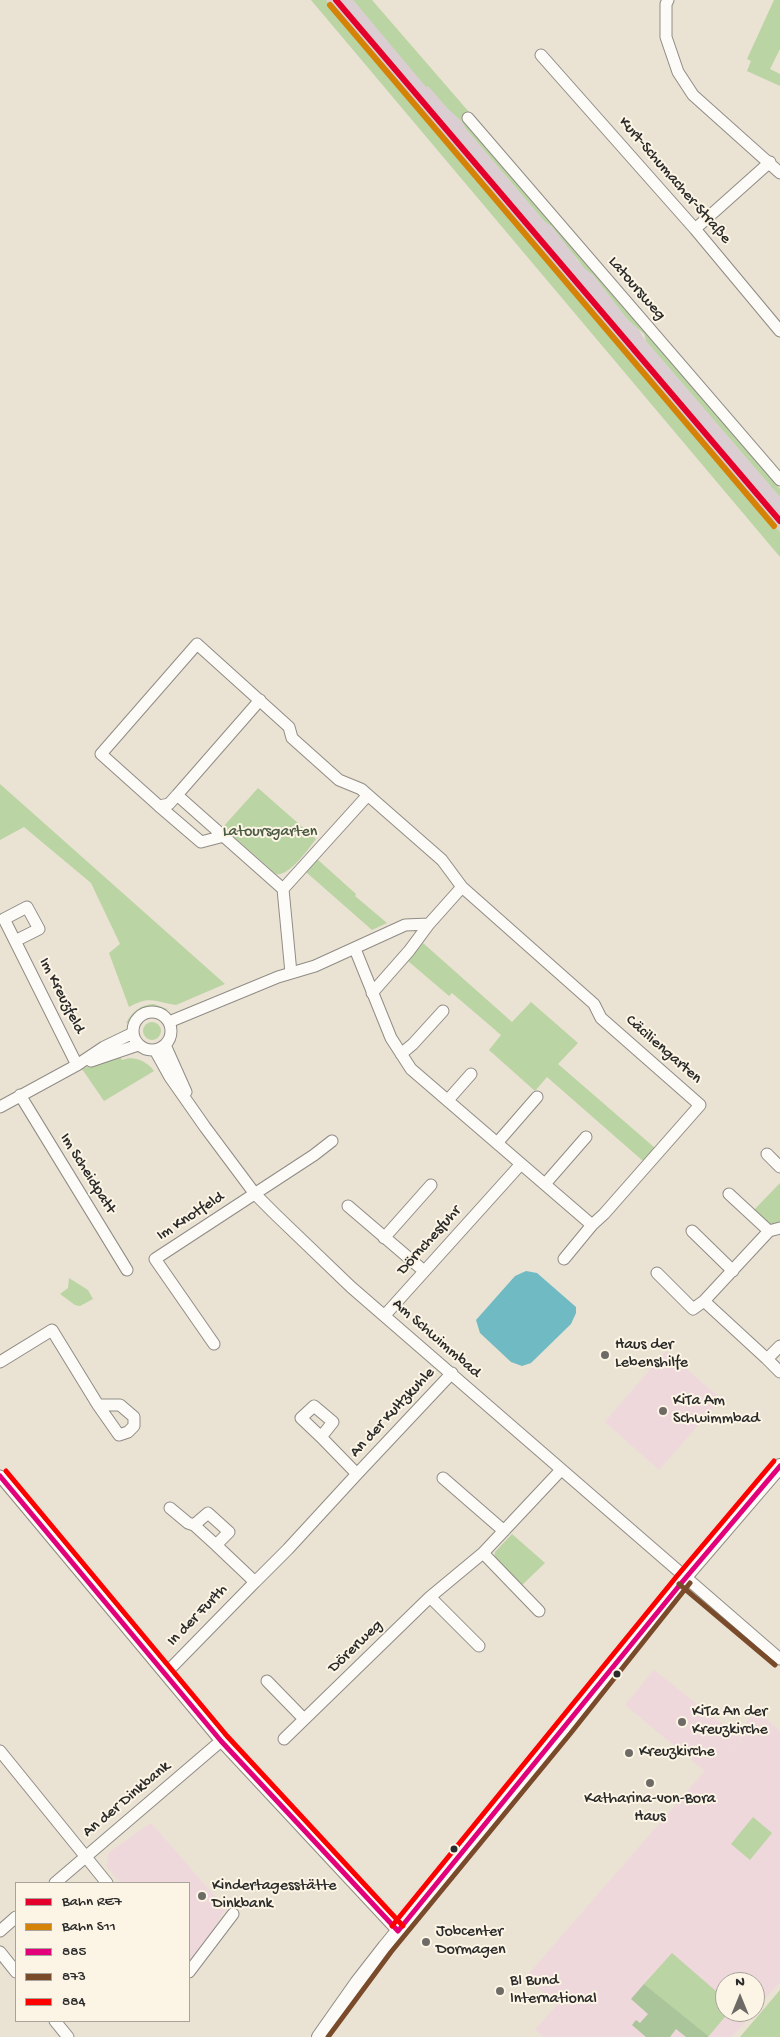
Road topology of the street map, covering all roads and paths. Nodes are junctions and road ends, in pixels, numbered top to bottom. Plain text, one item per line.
1 (668, 0) edge
2 (542, 54) dead end
3 (468, 118) dead end
4 (770, 162) junction
5 (780, 173) edge
6 (695, 229) junction
7 (780, 331) edge
8 (780, 480) edge
9 (260, 700) junction
10 (177, 794) junction
11 (368, 795) junction
12 (159, 806) junction
13 (224, 836) junction
14 (462, 887) junction
15 (283, 889) junction
16 (429, 924) junction
17 (15, 941) dead end
18 (355, 949) junction
19 (291, 973) junction
20 (372, 993) junction
21 (443, 1010) dead end
22 (169, 1022) junction
23 (133, 1033) junction
24 (138, 1045) junction
25 (160, 1048) junction
26 (401, 1054) junction
27 (77, 1065) junction
28 (471, 1074) dead end
29 (20, 1095) junction
30 (537, 1097) dead end
31 (448, 1100) junction
32 (0, 1107) edge
33 (586, 1137) dead end
34 (332, 1141) dead end
35 (497, 1143) junction
36 (766, 1154) dead end
37 (521, 1164) junction
38 (780, 1167) edge
39 (545, 1184) junction
40 (432, 1185) dead end
41 (255, 1194) junction
42 (729, 1194) dead end
43 (348, 1206) dead end
44 (592, 1225) junction
45 (692, 1230) dead end
46 (774, 1230) edge
47 (384, 1238) junction
48 (564, 1259) dead end
49 (127, 1270) dead end
50 (424, 1271) junction
51 (732, 1271) junction
52 (658, 1273) dead end
53 (704, 1301) junction
54 (385, 1315) junction
55 (214, 1344) dead end
56 (780, 1346) edge
57 (767, 1359) junction
58 (0, 1362) edge
59 (780, 1372) edge
60 (452, 1373) junction
61 (98, 1405) dead end
62 (321, 1437) dead end
63 (780, 1466) edge
64 (561, 1470) junction
65 (357, 1474) junction
66 (0, 1476) edge
67 (443, 1478) dead end
68 (170, 1508) dead end
69 (317, 1517) joint
70 (194, 1525) junction
71 (504, 1530) junction
72 (216, 1545) junction
73 (483, 1553) junction
74 (684, 1578) junction
75 (255, 1582) junction
76 (430, 1597) junction
77 (539, 1611) dead end
78 (479, 1646) dead end
79 (780, 1660) edge
80 (166, 1673) junction
81 (267, 1681) dead end
82 (304, 1719) junction
83 (284, 1739) dead end
84 (221, 1741) junction
85 (0, 1751) edge
86 (86, 1857) junction
87 (56, 1882) edge
88 (106, 1882) edge
89 (233, 1914) dead end
90 (15, 1918) edge
91 (0, 1931) edge
92 (398, 1932) junction
93 (0, 1952) edge
94 (15, 1971) edge
95 (190, 1971) edge
96 (56, 2022) edge
97 (68, 2037) edge
98 (320, 2037) edge

1 - 4 street
2 - 6 street, Kurt-Schumacher-Straße
3 - 8 street, Latoursweg
4 - 5 street
4 - 6 street
6 - 7 street, Kurt-Schumacher-Straße
9 - 10 street
9 - 11 street
9 - 12 street
10 - 12 street
10 - 13 street
11 - 14 street
11 - 15 street
12 - 13 street
13 - 15 street
14 - 16 street
14 - 44 street, Cäciliengarten
15 - 19 street
16 - 18 street
16 - 20 street
17 - 27 street, Im Kreuzfeld
18 - 19 street
18 - 20 street
19 - 22 street
20 - 26 street
21 - 26 street
22 - 23 street
22 - 25 street
23 - 24 street
23 - 27 street
24 - 25 street
24 - 27 street
25 - 41 street, Am Schwimmbad
26 - 31 street
27 - 29 street
28 - 31 street
29 - 32 street
29 - 49 street, Im Scheidpatt
30 - 35 street
31 - 35 street
33 - 39 street
34 - 41 street
35 - 37 street
36 - 38 street
37 - 39 street
37 - 50 street, Dörnchesfuhr
39 - 44 street
40 - 47 street
41 - 54 street, Am Schwimmbad
41 - 55 street, Im Knotfeld
42 - 46 street
43 - 47 street
44 - 48 street
45 - 51 street
46 - 51 street
47 - 50 street
50 - 54 street, Dörnchesfuhr
51 - 53 street
52 - 53 street
53 - 57 street
54 - 60 street, Am Schwimmbad
56 - 57 street
57 - 59 street
58 - 61 street
60 - 64 street, Am Schwimmbad
60 - 65 street, An der Kultzkuhle
62 - 65 street, An der Kultzkuhle
63 - 74 street
64 - 71 street, Dörerweg
64 - 74 street, Am Schwimmbad
65 - 69 street, An der Kultzkuhle
66 - 80 street
67 - 71 street
68 - 70 street, In der Furth
69 - 75 street, In der Furth
70 - 72 street, In der Furth
70 - 72 street
71 - 73 street, Dörerweg
72 - 75 street, In der Furth
73 - 76 street, Dörerweg
73 - 77 street
74 - 79 street, Am Schwimmbad
74 - 92 street
75 - 80 street, In der Furth
76 - 78 street
76 - 82 street, Dörerweg
80 - 84 street
81 - 82 street
82 - 83 street, Dörerweg
84 - 86 street, An der Dinkbank
84 - 92 street
85 - 86 street
86 - 87 street, An der Dinkbank
86 - 88 street
89 - 95 street
90 - 91 street
92 - 98 street
93 - 94 street
96 - 97 street

